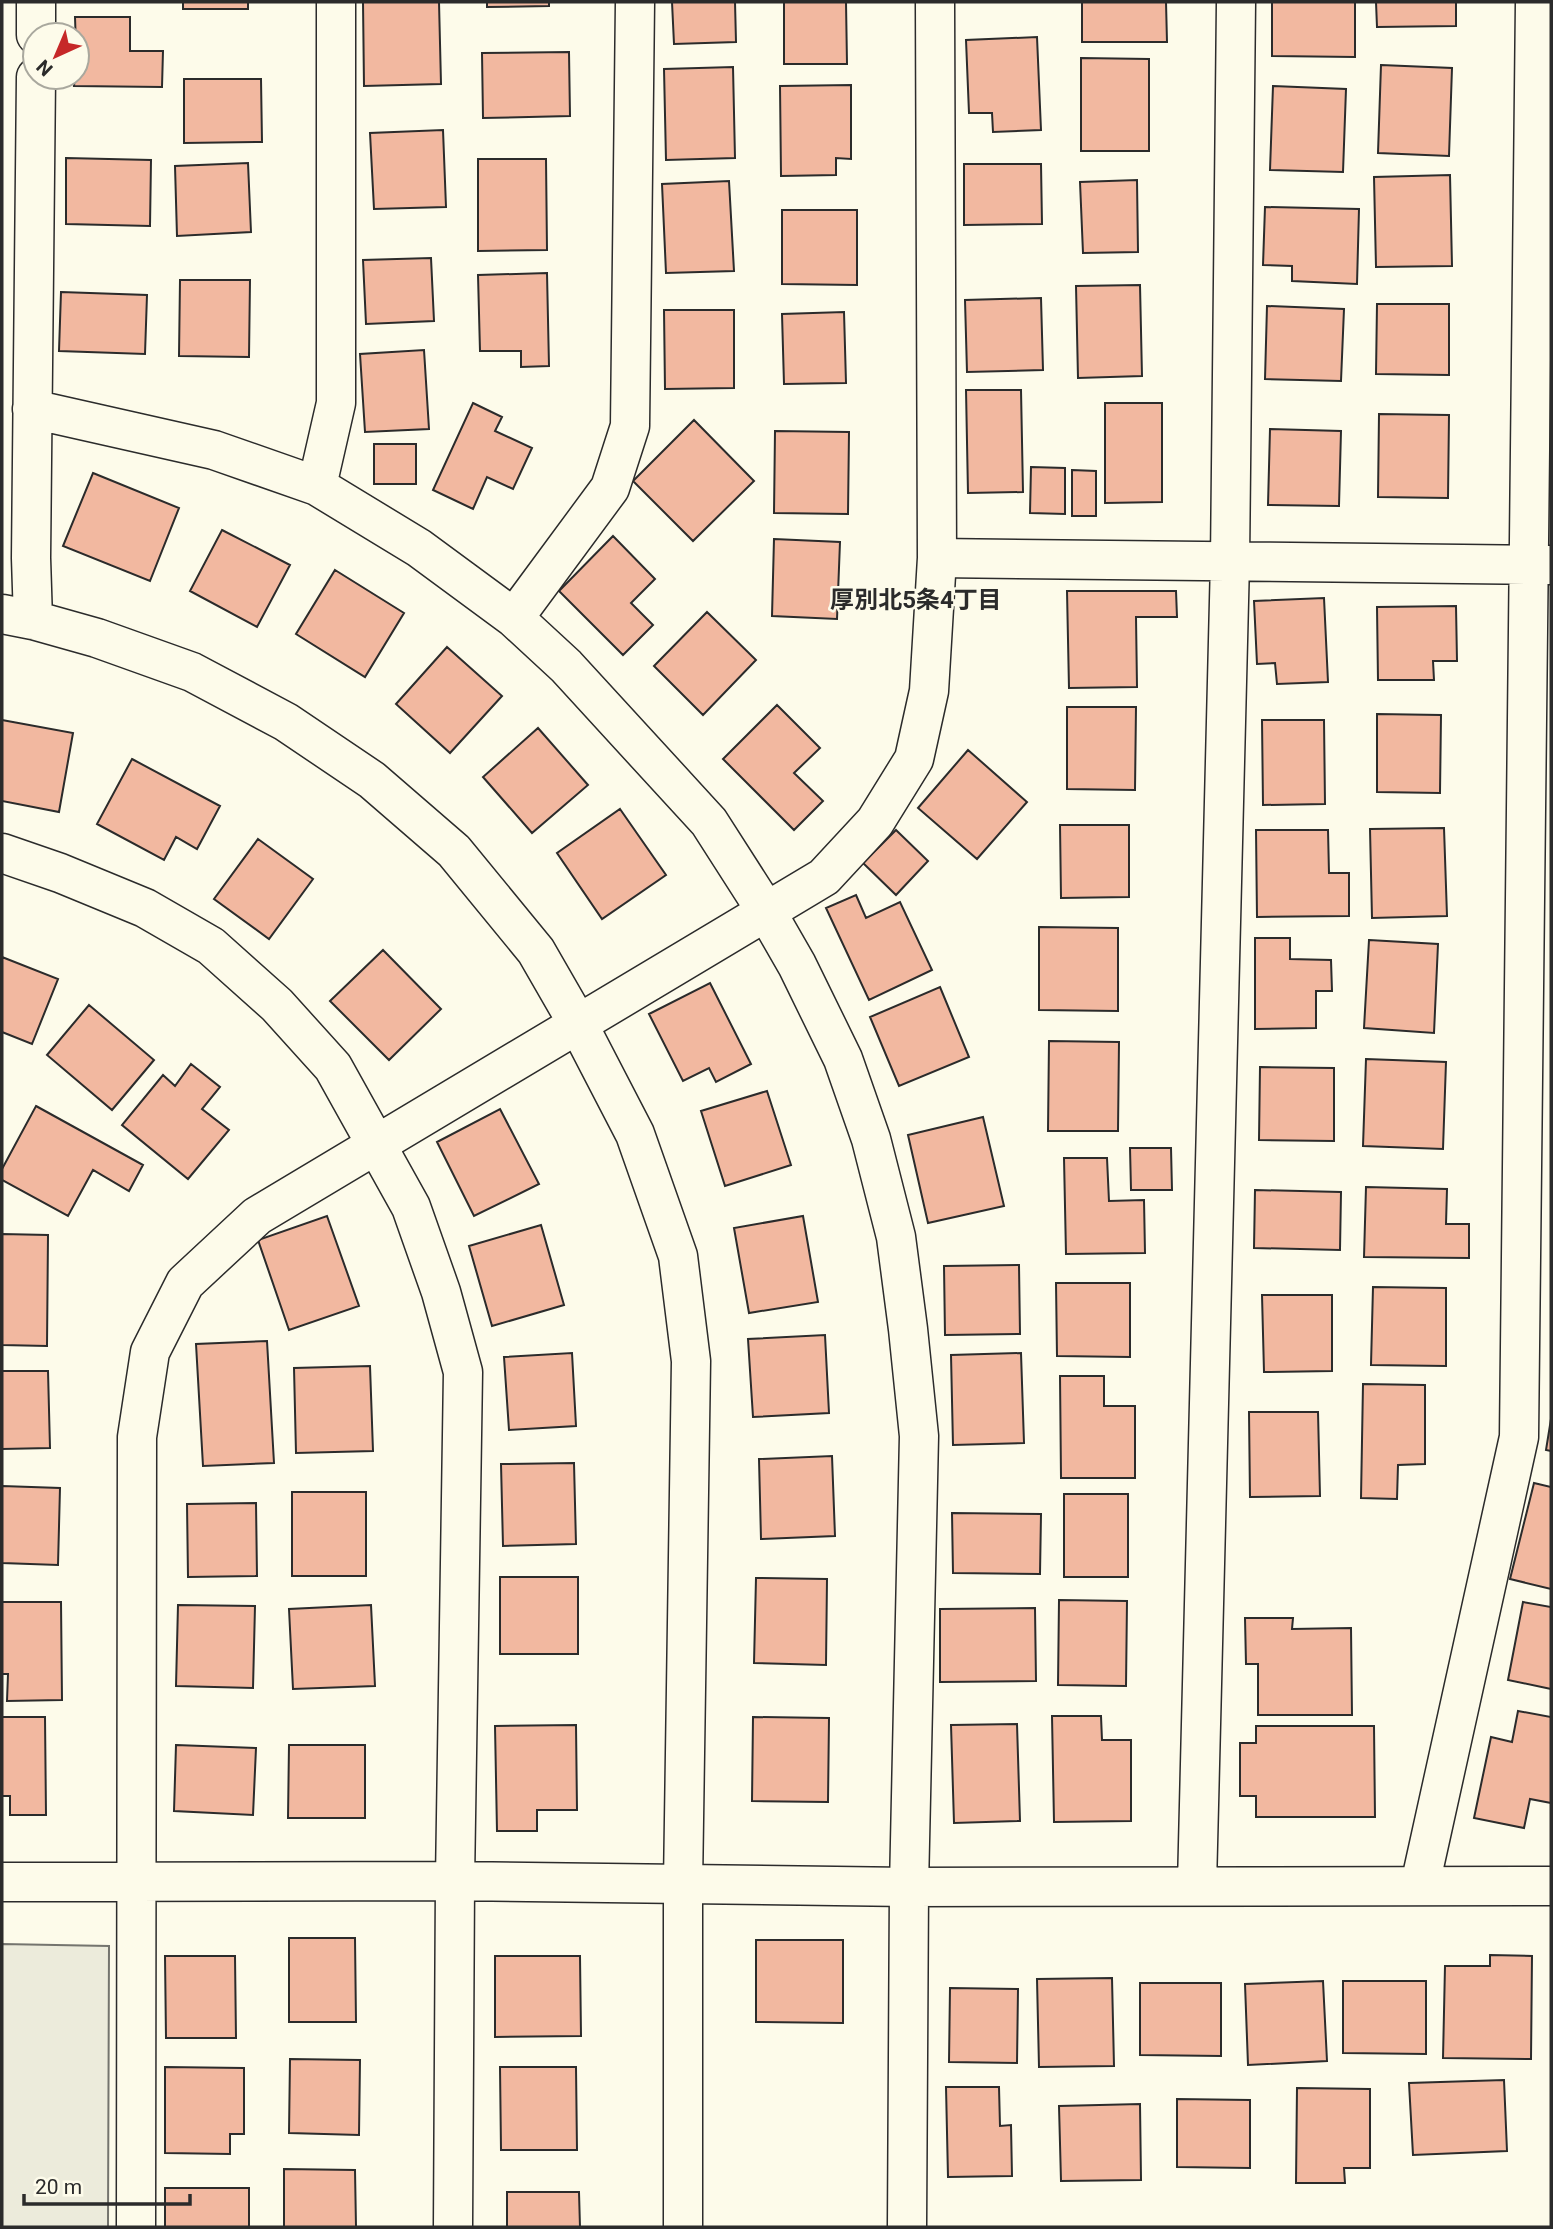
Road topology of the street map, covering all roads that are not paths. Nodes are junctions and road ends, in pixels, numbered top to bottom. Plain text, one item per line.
1 (36, 2) edge
2 (336, 2) edge
3 (635, 2) edge
4 (935, 2) edge
5 (1236, 2) edge
6 (1535, 2) edge
7 (36, 21) edge
8 (36, 91) edge
9 (32, 410) junction
10 (317, 486) junction
11 (937, 558) junction
12 (1230, 561) junction
13 (1540, 565) edge
14 (17, 617) edge
15 (513, 618) junction
16 (2, 853) edge
17 (766, 911) junction
18 (578, 1024) junction
19 (378, 1144) junction
20 (455, 1881) junction
21 (2, 1882) edge
22 (135, 1882) junction
23 (683, 1885) junction
24 (1197, 1885) junction
25 (1420, 1885) junction
26 (909, 1886) junction
27 (1551, 1886) edge
28 (136, 2227) edge
29 (453, 2227) edge
30 (683, 2227) edge
31 (907, 2227) edge

1 - 7 street
2 - 10 street
3 - 15 street
4 - 11 street
5 - 12 street
6 - 13 street
8 - 9 street
9 - 10 street
9 - 14 street
10 - 15 street
11 - 12 street
11 - 17 street
12 - 13 street
12 - 24 street
13 - 25 street
14 - 18 street
15 - 17 street
16 - 19 street
17 - 18 street
17 - 26 street
18 - 19 street
18 - 23 street
19 - 20 street
19 - 22 street
20 - 22 street
20 - 23 street
20 - 29 street
21 - 22 street
22 - 28 street
23 - 26 street
23 - 30 street
24 - 25 street
24 - 26 street
25 - 27 street
26 - 31 street

